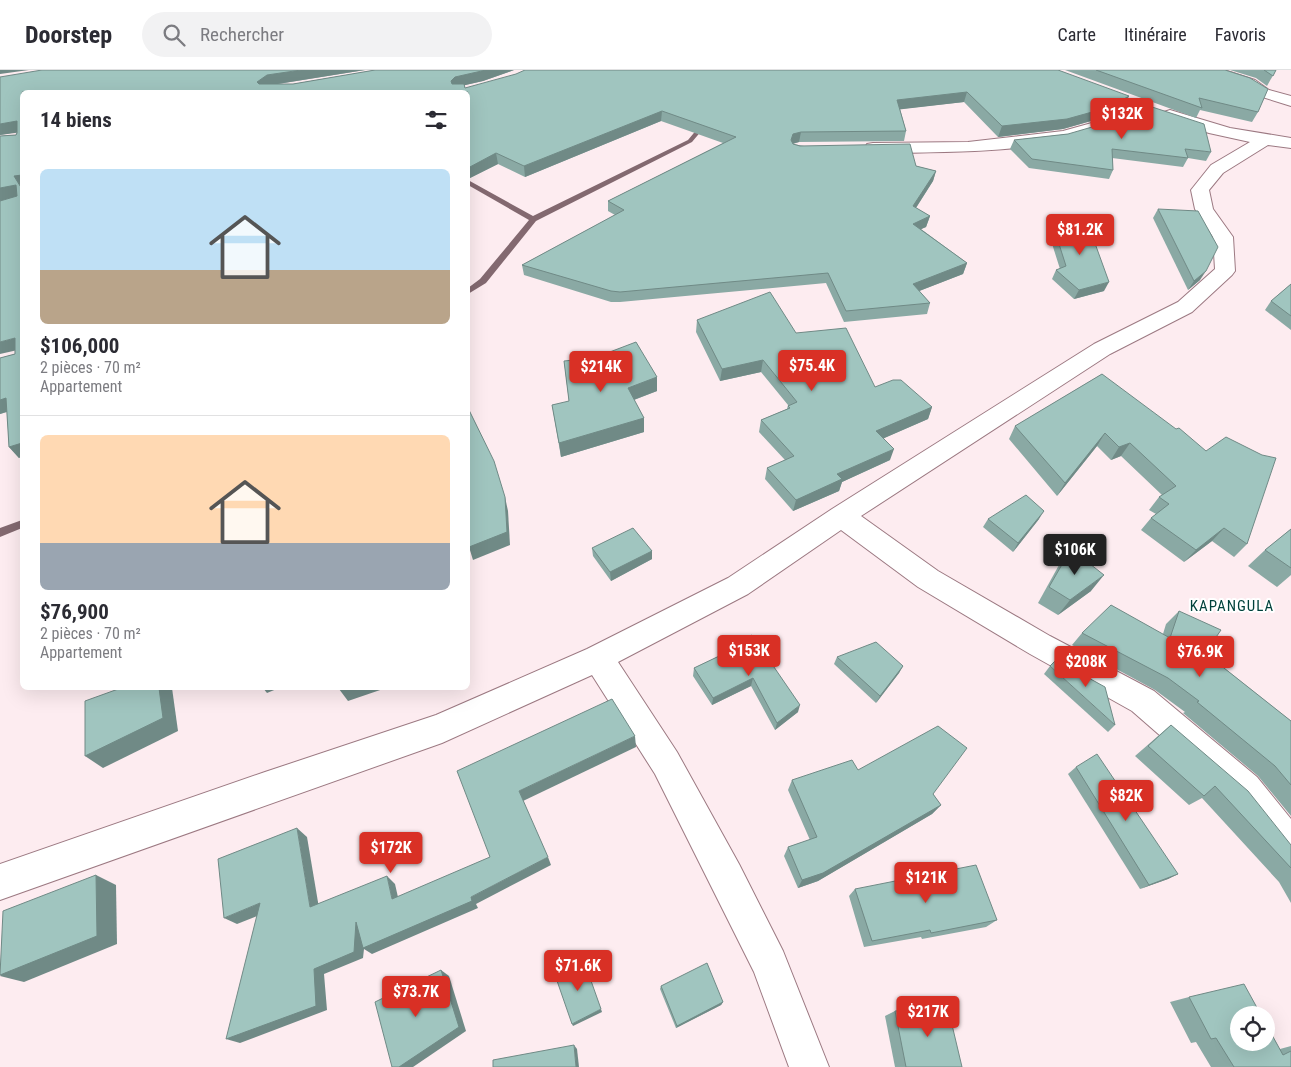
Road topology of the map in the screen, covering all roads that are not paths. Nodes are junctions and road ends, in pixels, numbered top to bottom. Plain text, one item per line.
1 (1209, 70) edge
2 (1123, 98) edge
3 (1291, 101) edge
4 (1141, 105) junction
5 (1264, 140) junction
6 (1291, 143) edge
7 (859, 148) edge
8 (841, 516) junction
9 (598, 658) junction
10 (1291, 846) edge
11 (0, 882) edge
12 (808, 1067) edge

1 - 3 street
2 - 4 street
4 - 5 street
4 - 7 street
5 - 6 street
5 - 8 street
8 - 9 street
8 - 10 street
9 - 11 street
9 - 12 street

